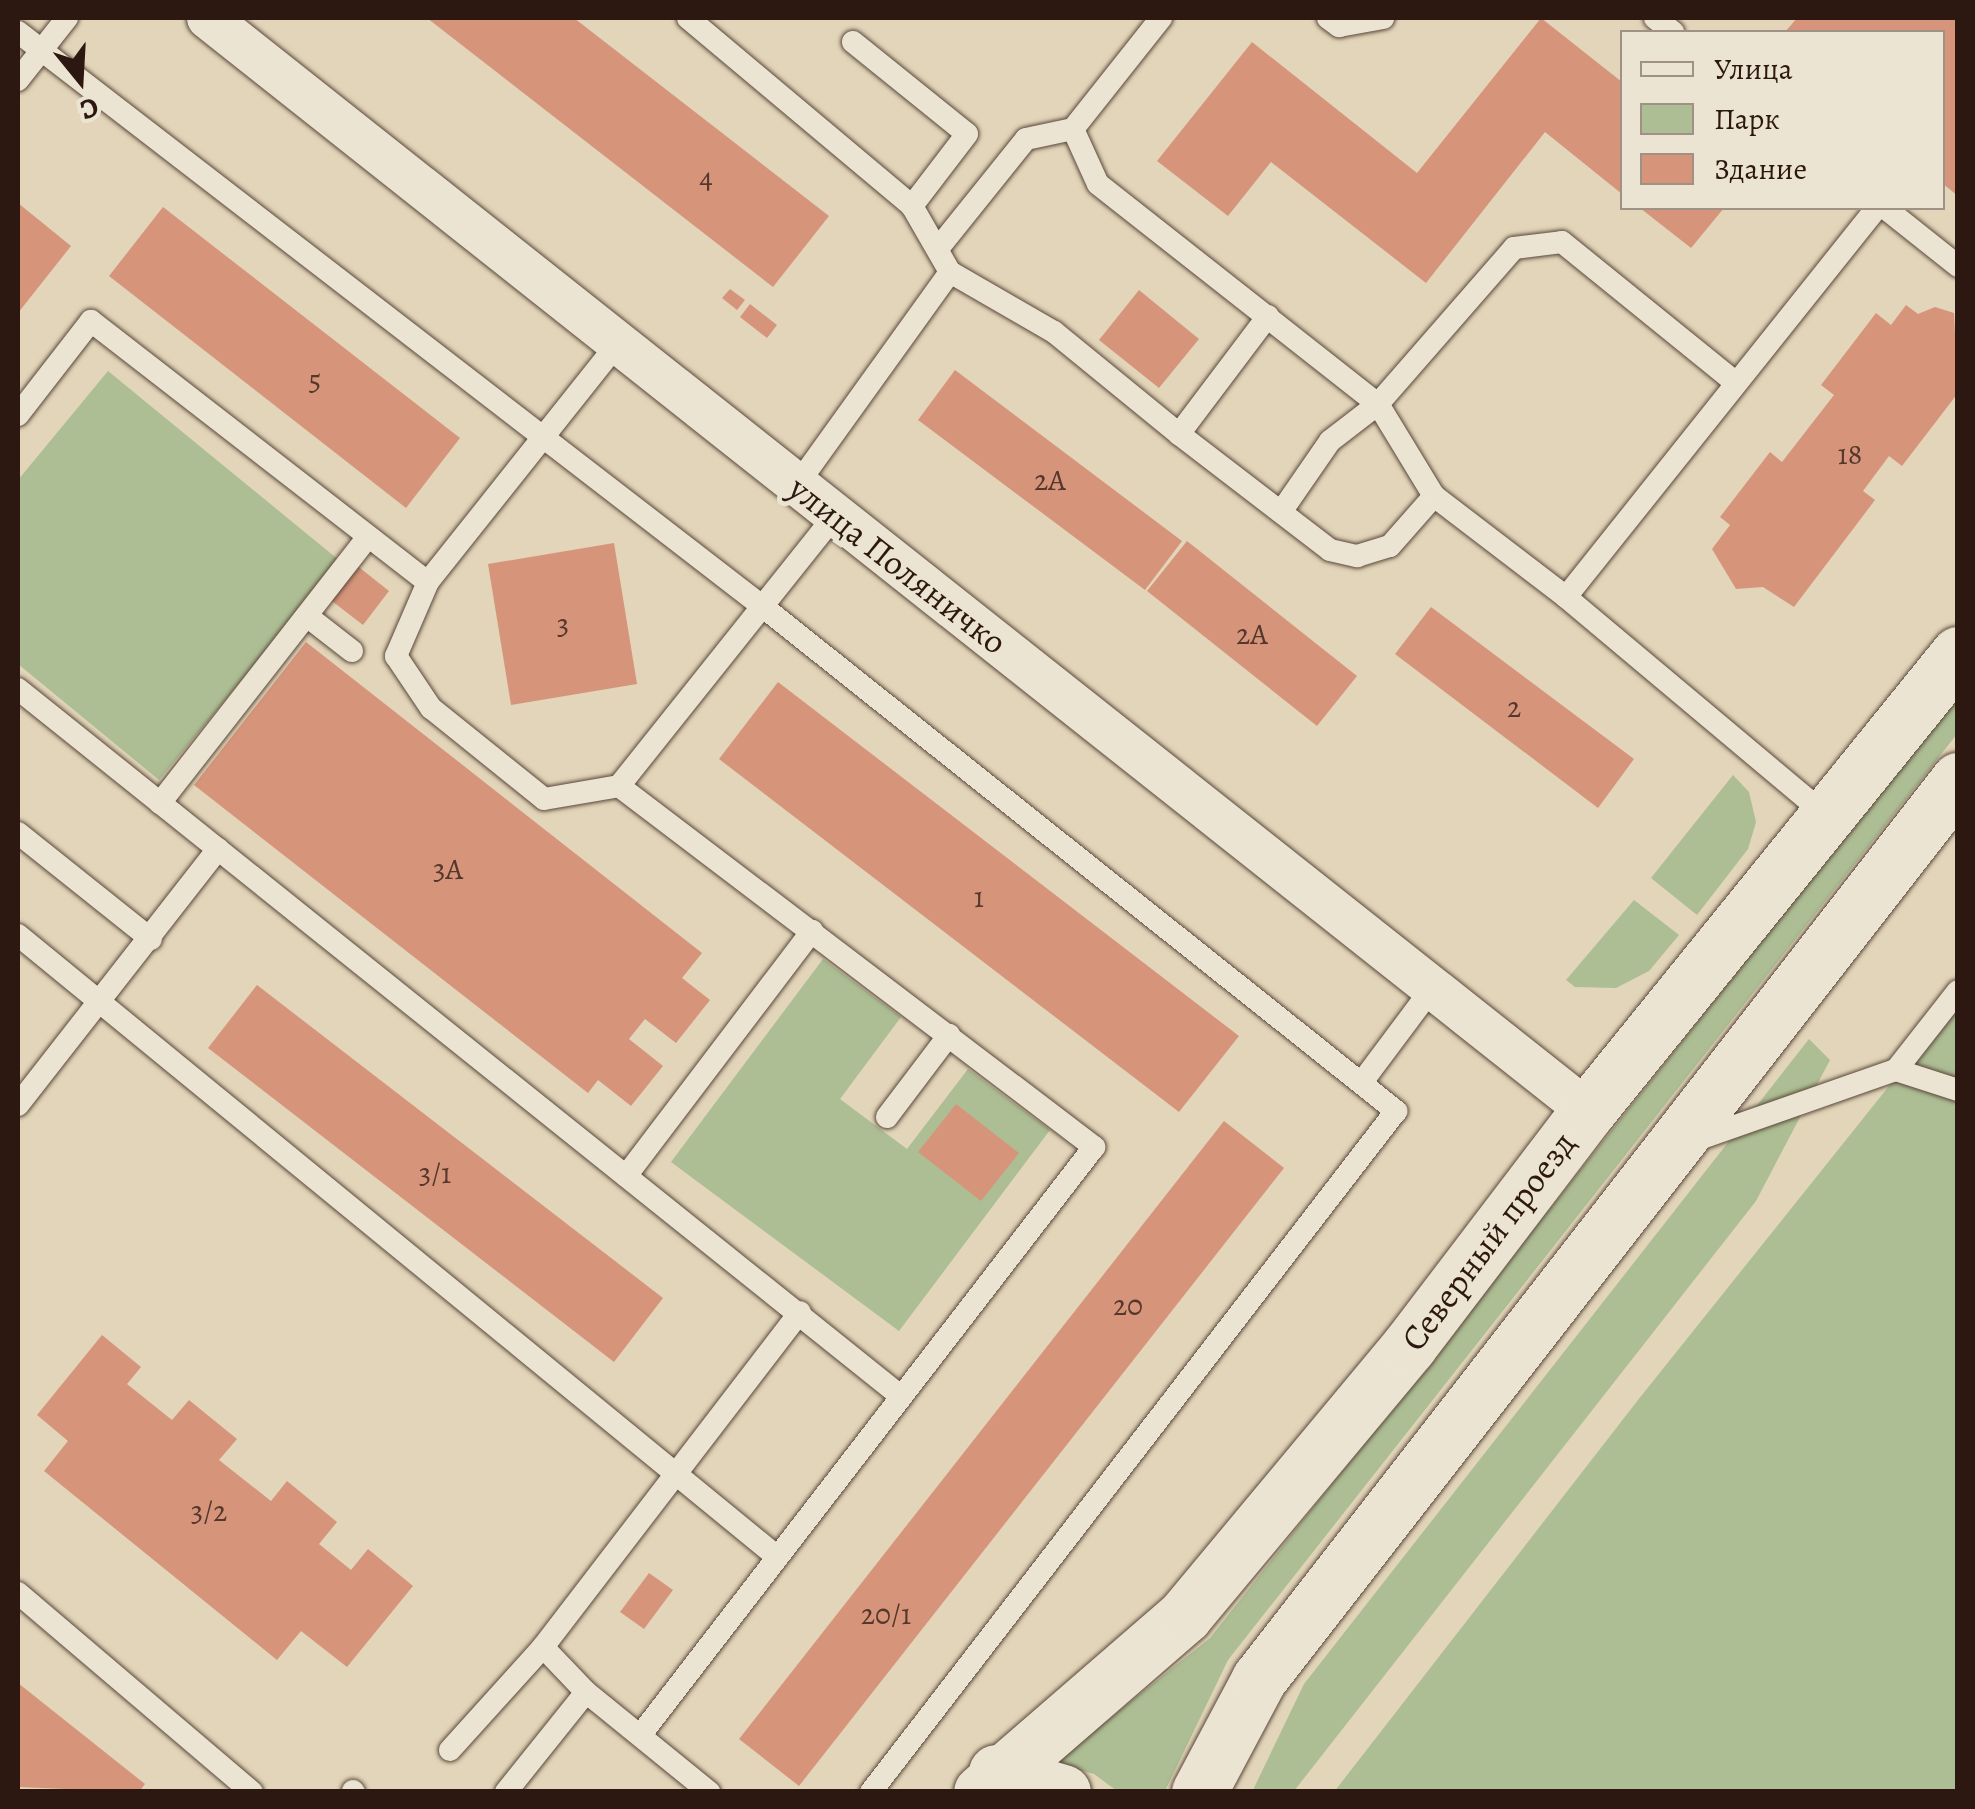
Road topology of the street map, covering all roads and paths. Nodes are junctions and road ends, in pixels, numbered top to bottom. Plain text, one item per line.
1 (67, 18) edge
2 (208, 18) edge
3 (688, 18) edge
4 (1161, 18) edge
5 (1328, 18) edge
6 (1383, 18) edge
7 (18, 32) edge
8 (853, 42) dead end
9 (40, 51) junction
10 (18, 80) edge
11 (1074, 129) junction
12 (912, 206) junction
13 (1875, 210) edge
14 (1888, 210) edge
15 (940, 246) junction
16 (1958, 266) edge
17 (950, 272) junction
18 (1268, 316) junction
19 (618, 343) junction
20 (1736, 382) junction
21 (1378, 404) junction
22 (18, 415) edge
23 (1179, 434) junction
24 (544, 439) junction
25 (797, 485) junction
26 (1434, 496) junction
27 (1281, 512) junction
28 (835, 515) junction
29 (368, 538) junction
30 (428, 582) junction
31 (1566, 597) junction
32 (762, 606) junction
33 (306, 616) junction
34 (352, 651) dead end
35 (1958, 654) edge
36 (18, 689) edge
37 (1958, 780) edge
38 (619, 786) junction
39 (160, 803) junction
40 (1827, 816) junction
41 (18, 833) edge
42 (218, 850) junction
43 (812, 931) junction
44 (18, 935) edge
45 (150, 939) junction
46 (1433, 988) junction
47 (1958, 991) edge
48 (101, 1002) junction
49 (949, 1035) junction
50 (1896, 1070) junction
51 (1362, 1082) junction
52 (1958, 1090) edge
53 (18, 1105) edge
54 (1588, 1110) junction
55 (888, 1116) dead end
56 (1668, 1150) junction
57 (626, 1176) junction
58 (800, 1312) junction
59 (898, 1394) junction
60 (678, 1476) junction
61 (775, 1555) junction
62 (18, 1593) edge
63 (543, 1647) junction
64 (586, 1692) junction
65 (642, 1733) junction
66 (450, 1750) dead end
67 (988, 1782) edge
68 (247, 1790) edge
69 (506, 1792) edge
70 (709, 1792) edge
71 (871, 1792) edge
72 (1062, 1792) edge
73 (1199, 1792) edge

1 - 9 lane
2 - 19 street, улица Поляничко
3 - 12 lane
4 - 11 lane
5 - 6 lane
7 - 9 lane
8 - 12 lane
9 - 10 lane
9 - 24 lane
11 - 15 lane
11 - 18 lane
12 - 15 lane
13 - 20 lane
14 - 16 lane
15 - 17 lane
17 - 23 lane
17 - 25 lane
18 - 21 lane
18 - 23 lane
19 - 24 lane
19 - 25 street, улица Поляничко
20 - 21 lane
20 - 31 lane
21 - 26 lane
21 - 27 lane
22 - 29 lane
23 - 27 lane
24 - 30 lane
24 - 32 lane
25 - 28 street, улица Поляничко
26 - 27 lane
26 - 31 lane
28 - 32 lane
28 - 46 street, улица Поляничко
29 - 30 lane
29 - 33 lane
30 - 38 lane
31 - 40 lane
32 - 38 lane
32 - 51 lane
33 - 34 lane
33 - 39 lane
35 - 40 main road, Северный проезд
36 - 39 lane
37 - 56 main road
38 - 43 lane
39 - 42 lane
40 - 54 main road, Северный проезд
41 - 45 lane
42 - 45 lane
42 - 57 lane
43 - 49 lane
43 - 57 lane
44 - 48 lane
45 - 48 lane
46 - 51 lane
46 - 54 street, улица Поляничко
47 - 50 lane
48 - 53 lane
48 - 60 lane
49 - 55 lane
49 - 59 lane
50 - 52 lane
50 - 56 lane
51 - 71 lane
54 - 67 main road, Северный проезд
56 - 73 main road
57 - 58 lane
58 - 59 lane
58 - 60 lane
59 - 61 lane
60 - 61 lane
60 - 63 lane
61 - 65 lane
62 - 68 lane
63 - 64 lane
63 - 66 lane
64 - 65 lane
64 - 69 lane
65 - 70 lane
67 - 72 main road

